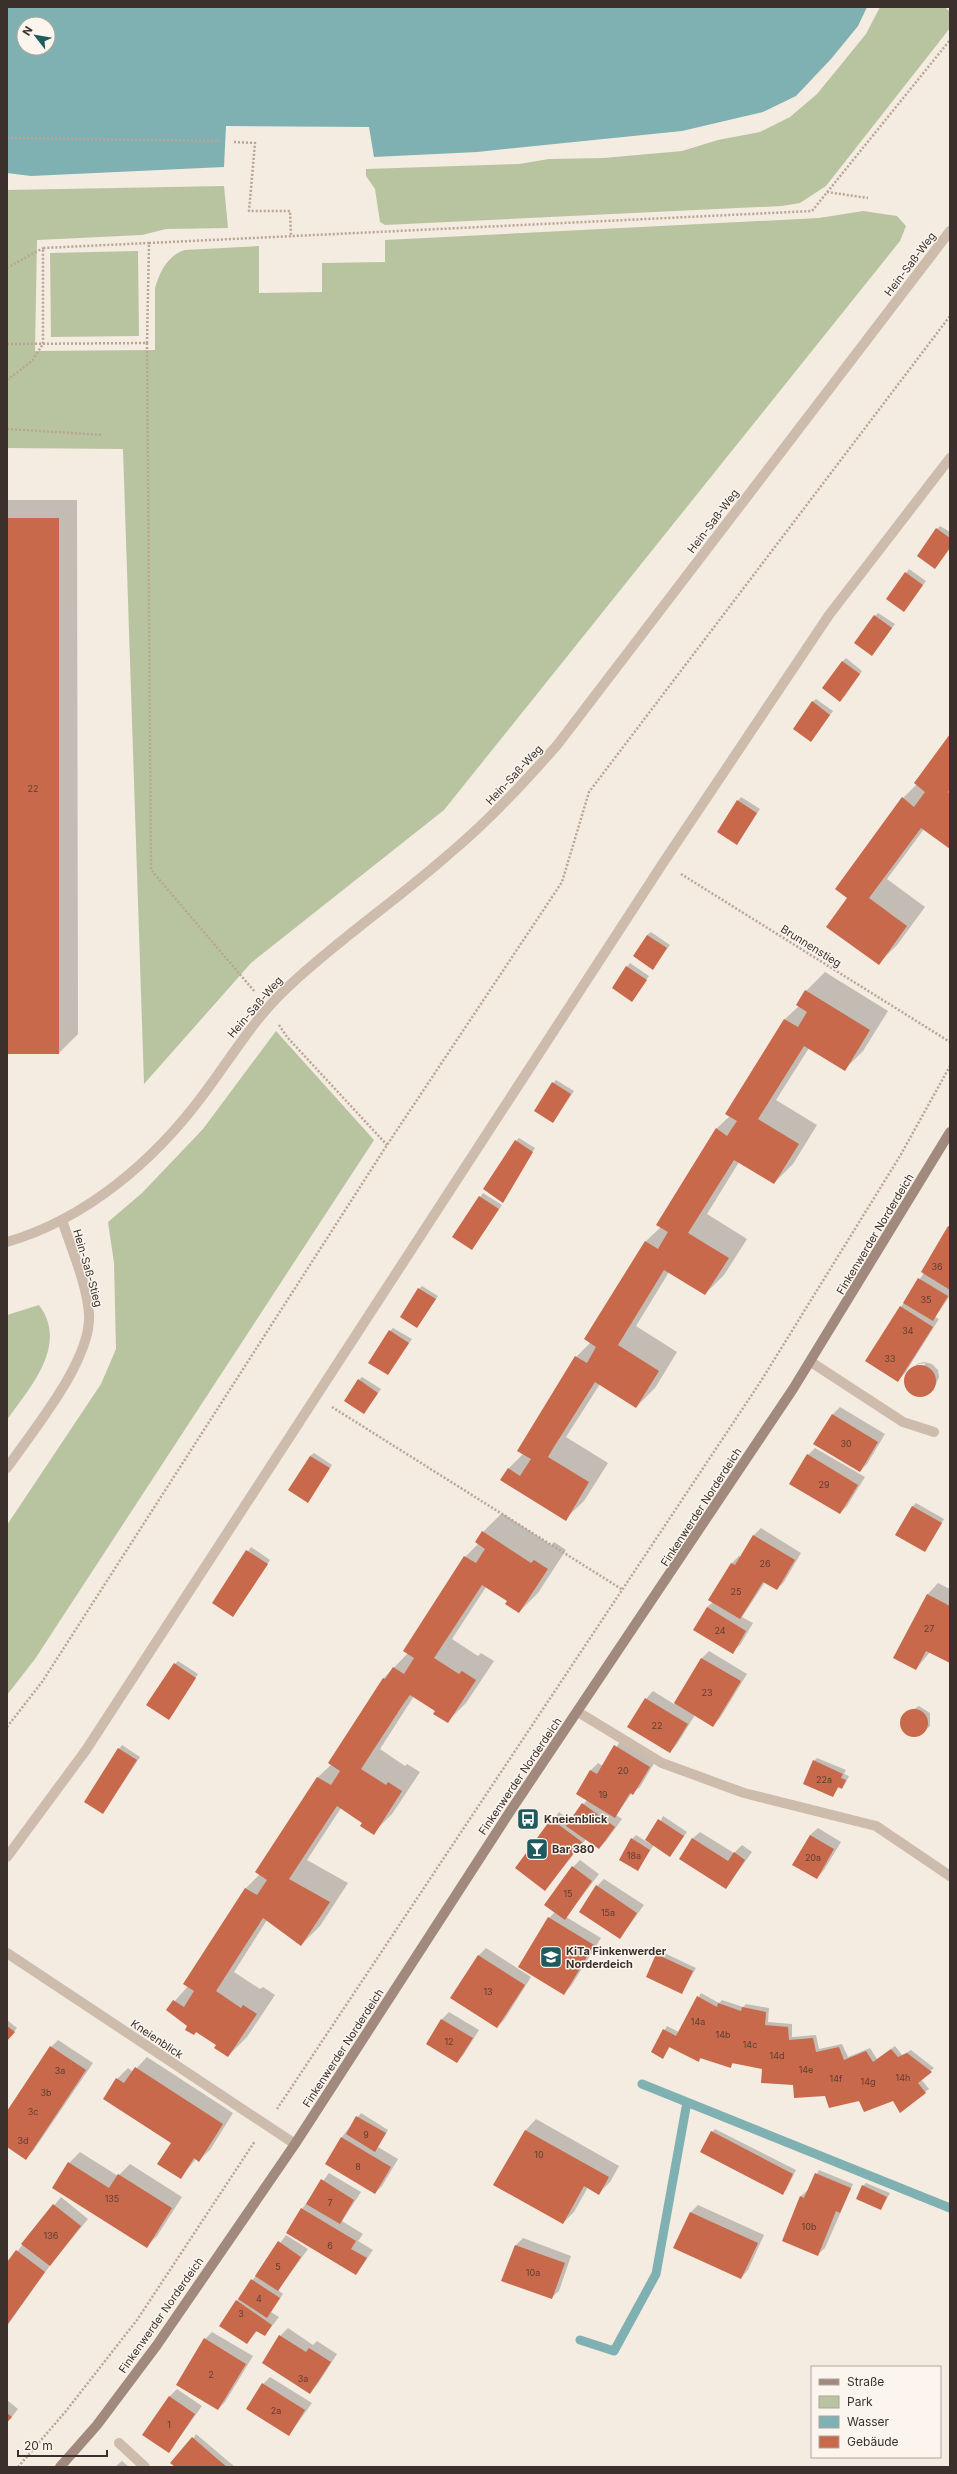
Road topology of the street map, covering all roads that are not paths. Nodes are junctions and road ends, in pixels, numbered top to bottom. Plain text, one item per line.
1 (950, 231) edge
2 (950, 458) edge
3 (950, 1132) edge
4 (62, 1220) junction
5 (7, 1242) edge
6 (811, 1362) junction
7 (934, 1432) dead end
8 (7, 1468) edge
9 (578, 1712) junction
10 (7, 1856) edge
11 (950, 1876) edge
12 (7, 1953) edge
13 (295, 2144) junction
14 (118, 2443) dead end
15 (60, 2467) edge
16 (145, 2467) edge

1 - 4 street, Hein-Saß-Weg
2 - 10 street
3 - 6 street, Finkenwerder Norderdeich
4 - 5 street, Hein-Saß-Weg
4 - 8 street, Hein-Saß-Stieg
6 - 7 street
6 - 9 street, Finkenwerder Norderdeich
9 - 11 street
9 - 13 street, Finkenwerder Norderdeich
12 - 13 street, Kneienblick
13 - 15 street, Finkenwerder Norderdeich
14 - 16 street

